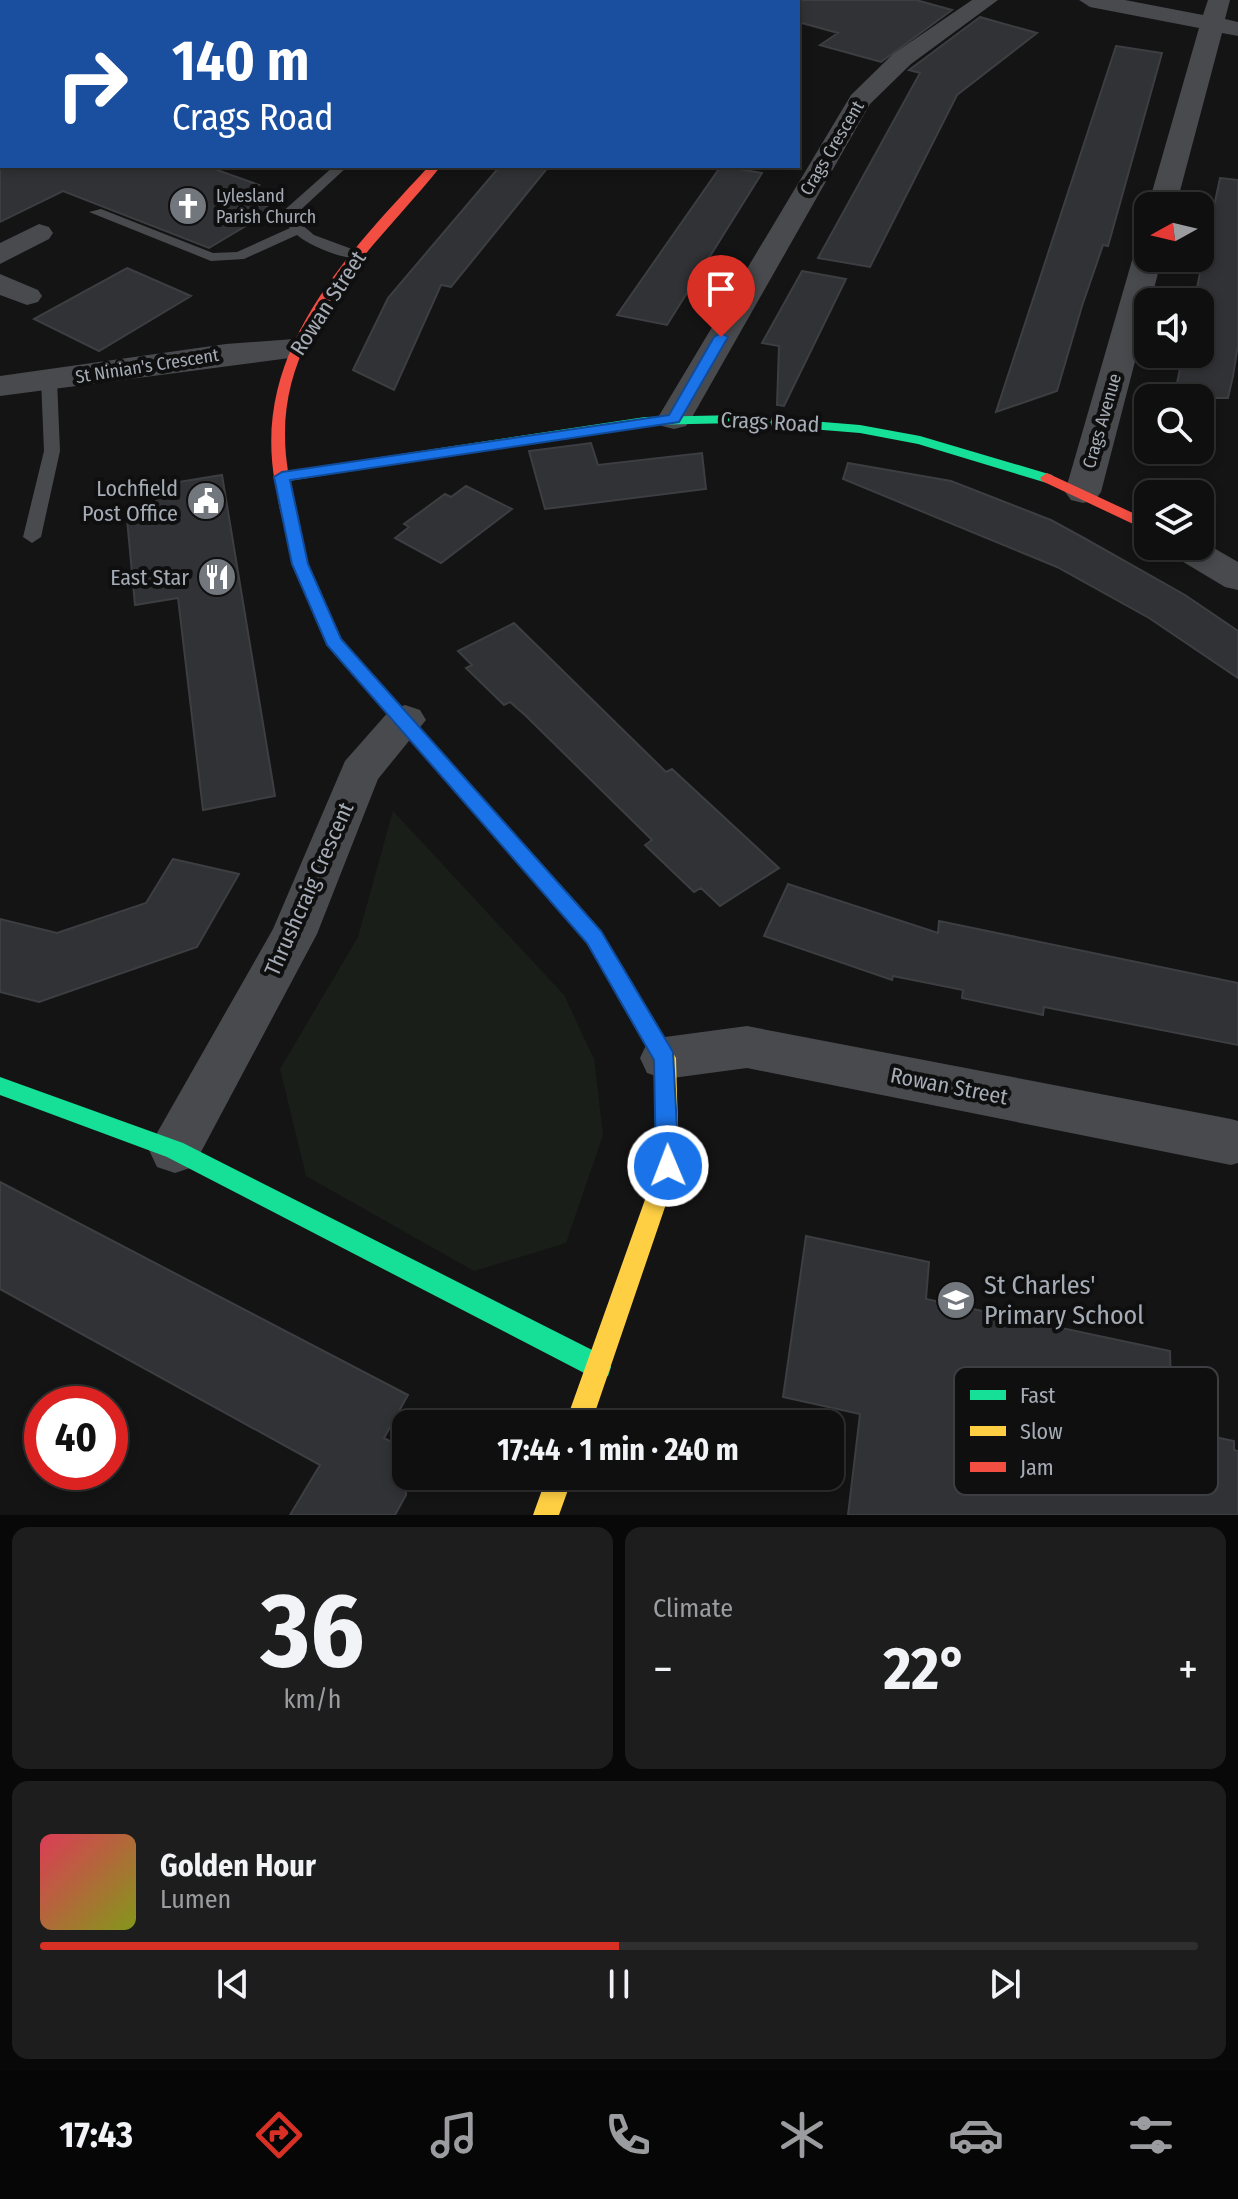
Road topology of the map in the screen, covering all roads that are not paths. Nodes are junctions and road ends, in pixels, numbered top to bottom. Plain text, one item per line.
1 (987, 0) edge
2 (1090, 0) edge
3 (1223, 18) edge
4 (340, 168) edge
5 (433, 168) edge
6 (1167, 192) edge
7 (96, 212) dead end
8 (299, 229) junction
9 (39, 233) dead end
10 (0, 255) edge
11 (355, 255) junction
12 (1144, 272) edge
13 (0, 283) edge
14 (27, 296) dead end
15 (294, 349) junction
16 (49, 380) junction
17 (0, 386) edge
18 (674, 419) junction
19 (282, 477) junction
20 (1083, 492) junction
21 (1134, 519) edge
22 (32, 537) dead end
23 (1207, 560) edge
24 (1238, 578) edge
25 (405, 720) junction
26 (665, 1058) junction
27 (0, 1086) edge
28 (1231, 1142) dead end
29 (175, 1150) junction
30 (599, 1367) junction
31 (583, 1410) edge
32 (555, 1490) edge
33 (546, 1515) edge

1 - 18 street, Crags Crescent
2 - 3 street
3 - 6 street
4 - 8 lane
5 - 11 street, Rowan Street
7 - 8 lane
8 - 11 lane
9 - 10 street
11 - 15 street, Rowan Street
12 - 20 street, Crags Avenue
13 - 14 street
15 - 16 street, St Ninian's Crescent
15 - 19 street, Rowan Street
16 - 17 street, St Ninian's Crescent
16 - 22 lane
18 - 19 street, Crags Road
18 - 20 street, Crags Road
19 - 25 street, Rowan Street
20 - 21 street, Crags Road
23 - 24 street
25 - 26 street, Rowan Street
25 - 29 street, Thrushcraig Crescent
26 - 28 street, Rowan Street
26 - 30 street, Rowan Street
27 - 29 street
29 - 30 street
30 - 31 street, Rowan Street
32 - 33 street

